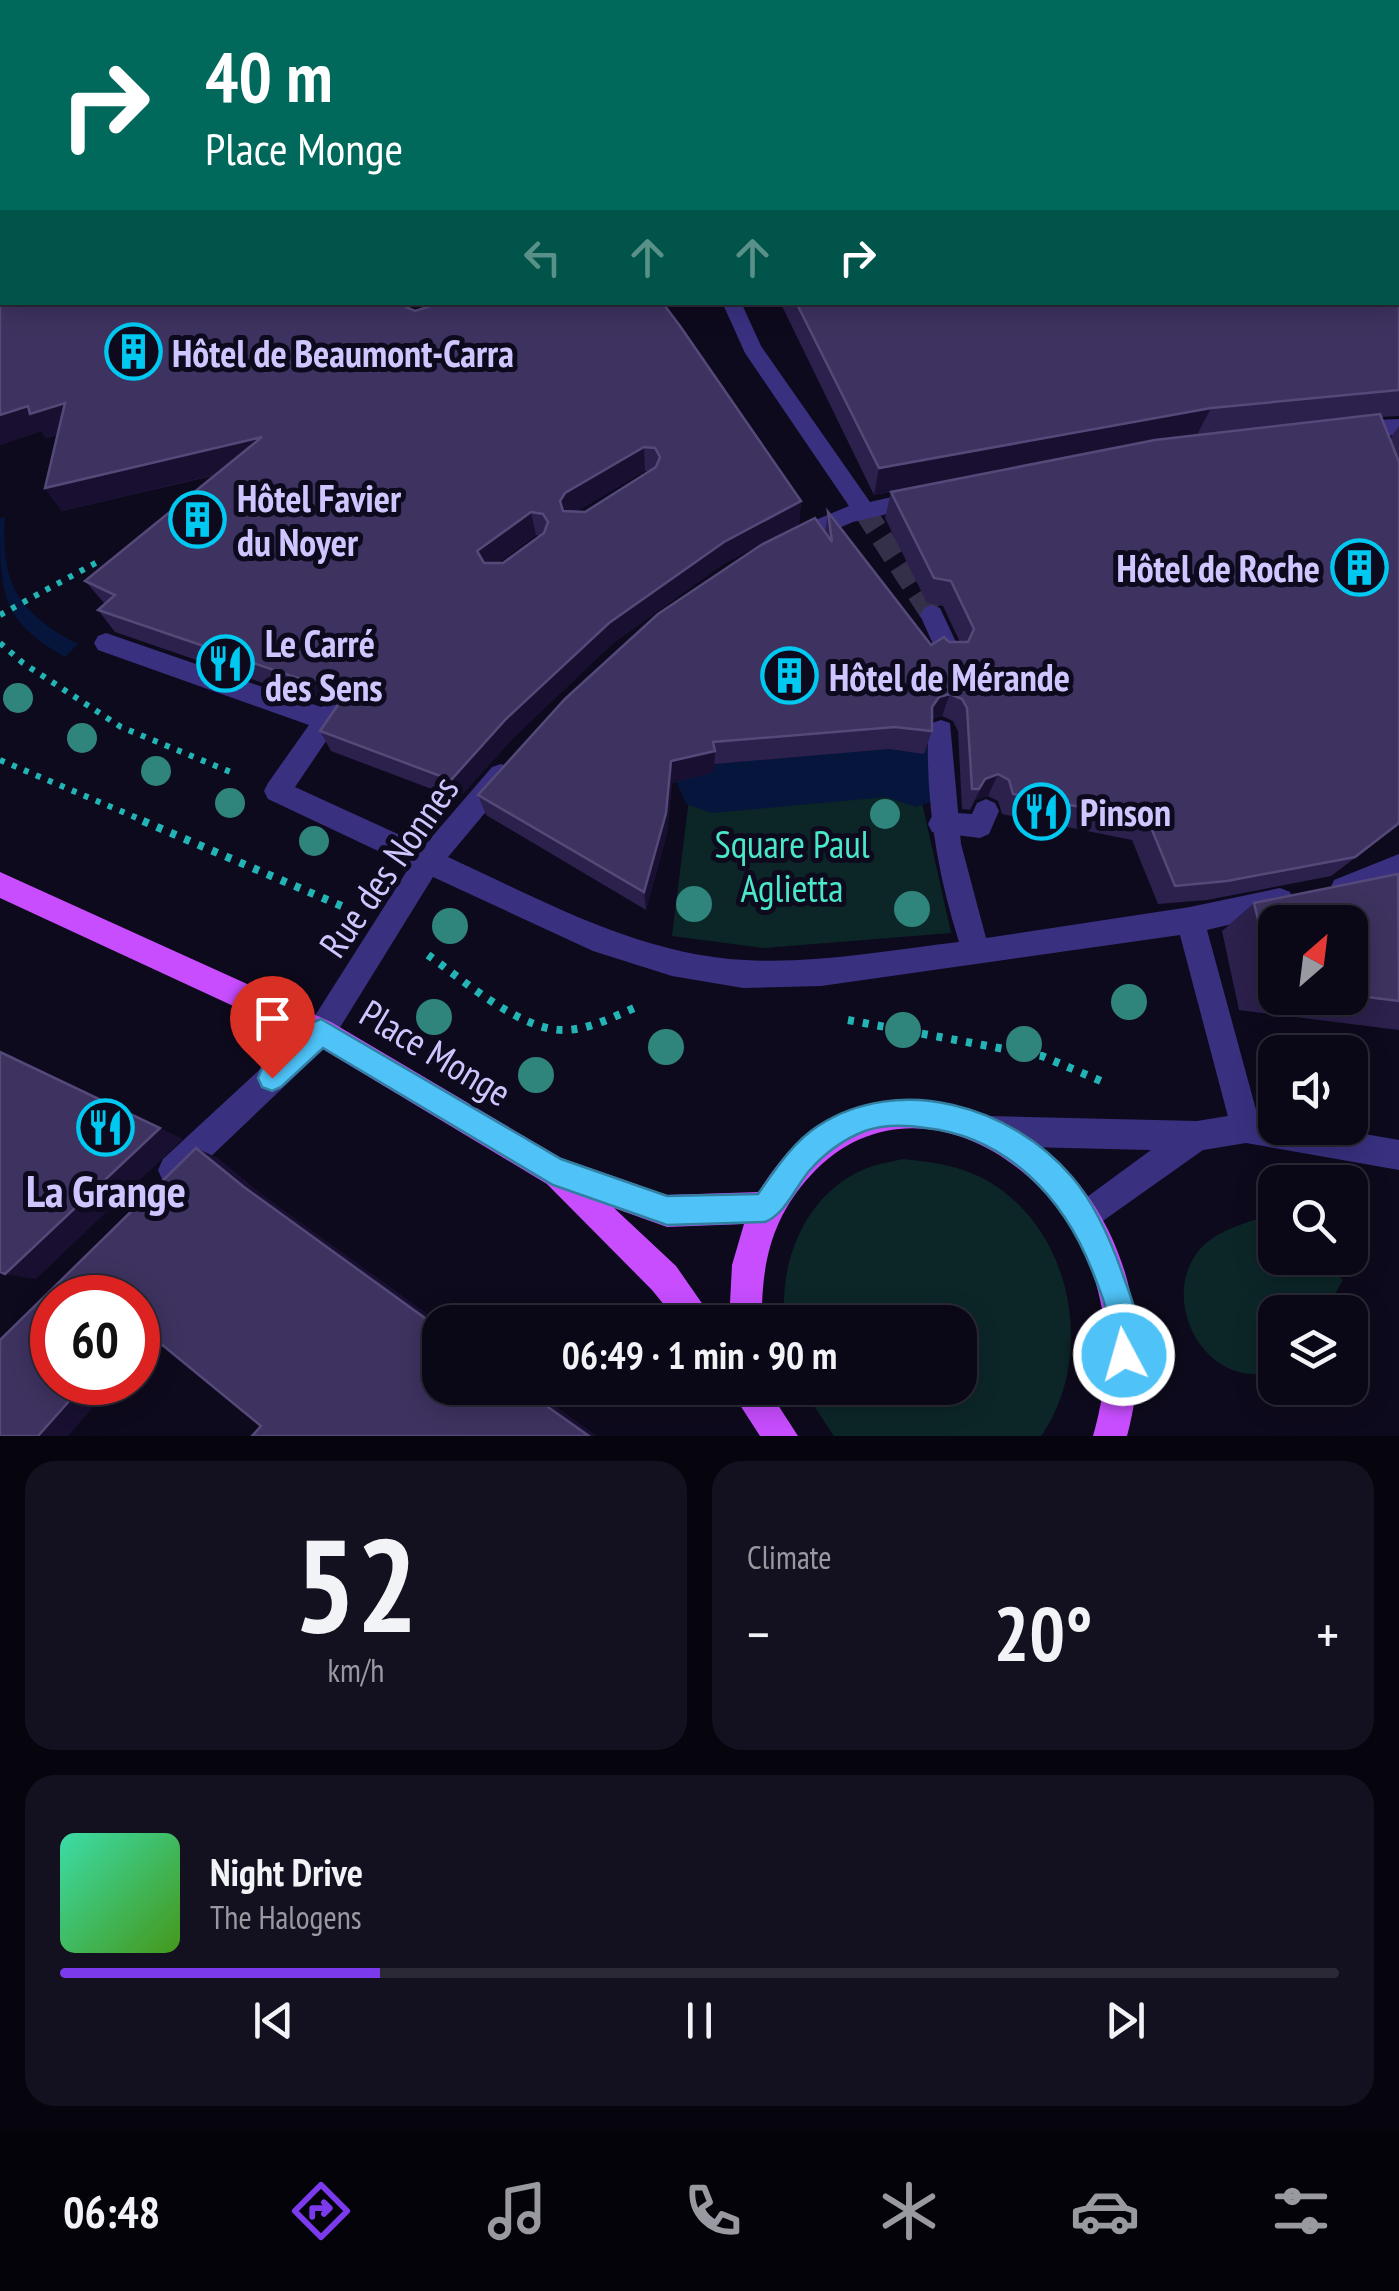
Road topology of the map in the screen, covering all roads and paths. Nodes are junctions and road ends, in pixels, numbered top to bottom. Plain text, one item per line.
1 (732, 305) edge
2 (1399, 427) edge
3 (1370, 428) junction
4 (1335, 430) edge
5 (1382, 457) edge
6 (940, 494) edge
7 (864, 510) junction
8 (771, 550) edge
9 (101, 560) dead end
10 (0, 614) edge
11 (932, 614) tunnel mouth
12 (0, 642) edge
13 (106, 643) edge
14 (950, 655) edge
15 (941, 732) edge
16 (522, 752) edge
17 (278, 791) junction
18 (986, 811) edge
19 (941, 824) junction
20 (429, 860) junction
21 (1399, 866) edge
22 (0, 886) edge
23 (1190, 920) junction
24 (976, 953) junction
25 (321, 1032) junction
26 (1246, 1128) junction
27 (989, 1132) junction
28 (1197, 1136) junction
29 (1399, 1155) edge
30 (553, 1171) junction
31 (156, 1188) edge
32 (765, 1208) junction
33 (1083, 1219) junction
34 (685, 1305) edge
35 (747, 1305) edge
36 (756, 1405) edge
37 (764, 1405) edge
38 (771, 1432) edge
39 (1110, 1436) edge

1 - 7 street
2 - 3 street
3 - 4 street
3 - 5 street
6 - 7 street
7 - 8 street
9 - 10 path
11 - 14 street
12 - 17 path
13 - 17 street
15 - 19 street
16 - 20 street, Rue des Nonnes
17 - 20 street
18 - 19 street
19 - 24 street
20 - 24 street
20 - 25 street, Rue des Nonnes
21 - 23 street
22 - 25 main road, Place Monge
23 - 24 street
23 - 26 street
25 - 30 main road, Place Monge
25 - 31 street, Rue des Nonnes
26 - 28 street
26 - 29 street
27 - 28 street
27 - 32 main road
27 - 33 main road
28 - 33 street
30 - 32 main road, Place Monge
30 - 34 main road, Place Monge
32 - 35 main road
33 - 39 main road
36 - 38 main road
37 - 38 main road

